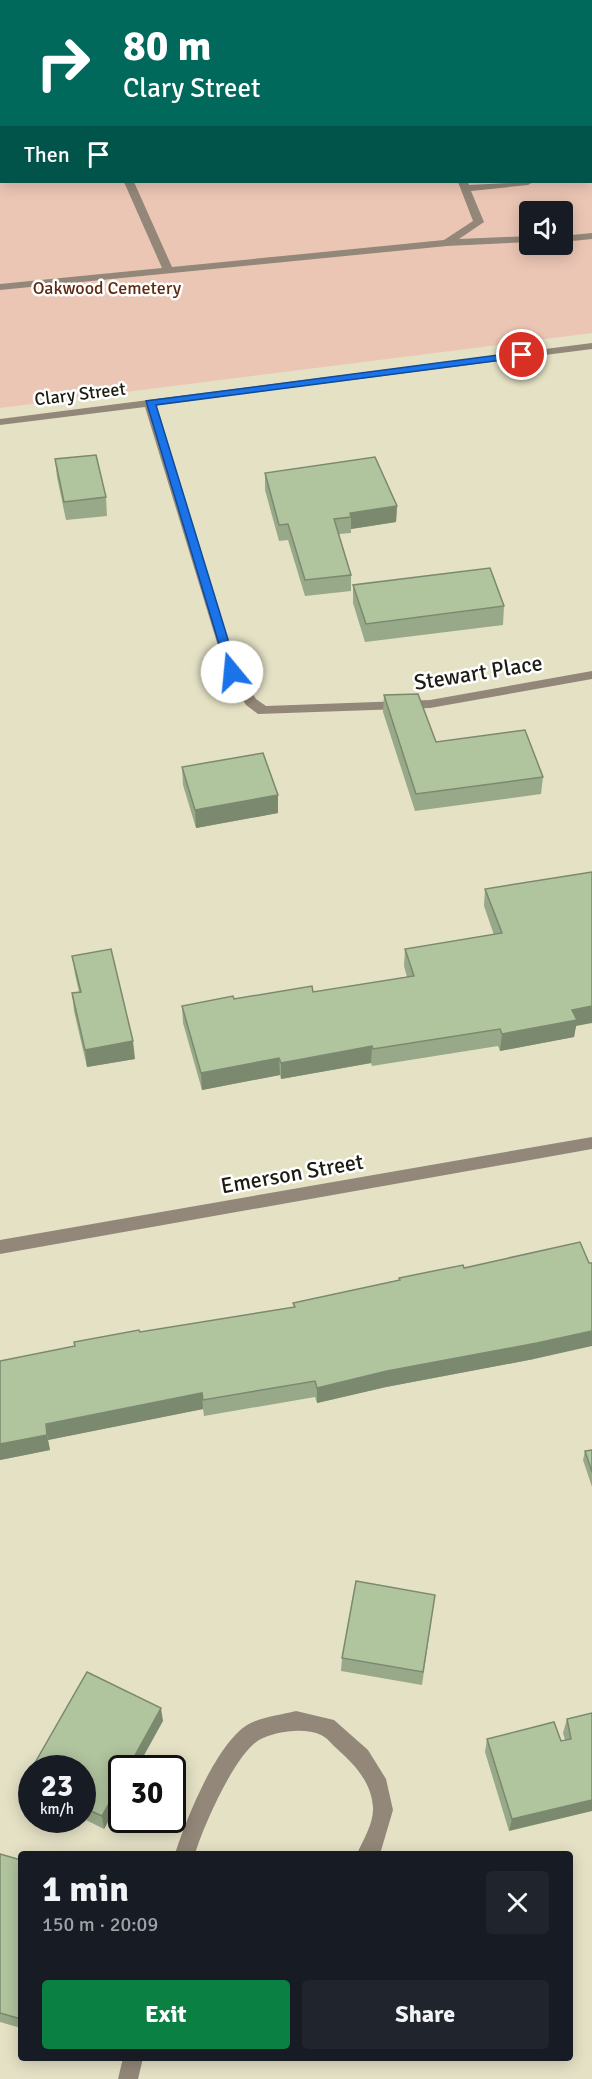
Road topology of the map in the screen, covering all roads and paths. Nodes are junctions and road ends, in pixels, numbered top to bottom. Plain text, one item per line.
1 (0, 0) edge
2 (5, 0) edge
3 (129, 183) edge
4 (507, 183) edge
5 (464, 185) edge
6 (592, 236) edge
7 (573, 238) edge
8 (519, 240) edge
9 (447, 243) junction
10 (168, 269) junction
11 (0, 287) edge
12 (592, 346) edge
13 (150, 403) junction
14 (0, 422) edge
15 (592, 675) edge
16 (592, 1143) edge
17 (0, 1247) edge
18 (186, 1851) edge
19 (370, 1851) edge
20 (132, 2061) edge
21 (128, 2079) edge

1 - 2 street
3 - 10 street
4 - 5 street
5 - 9 street
6 - 7 street
8 - 9 street
9 - 10 street
10 - 11 street
12 - 13 street, Clary Street
13 - 14 street, Clary Street
13 - 15 street, Stewart Place
16 - 17 street, Emerson Street
18 - 19 street
20 - 21 street

